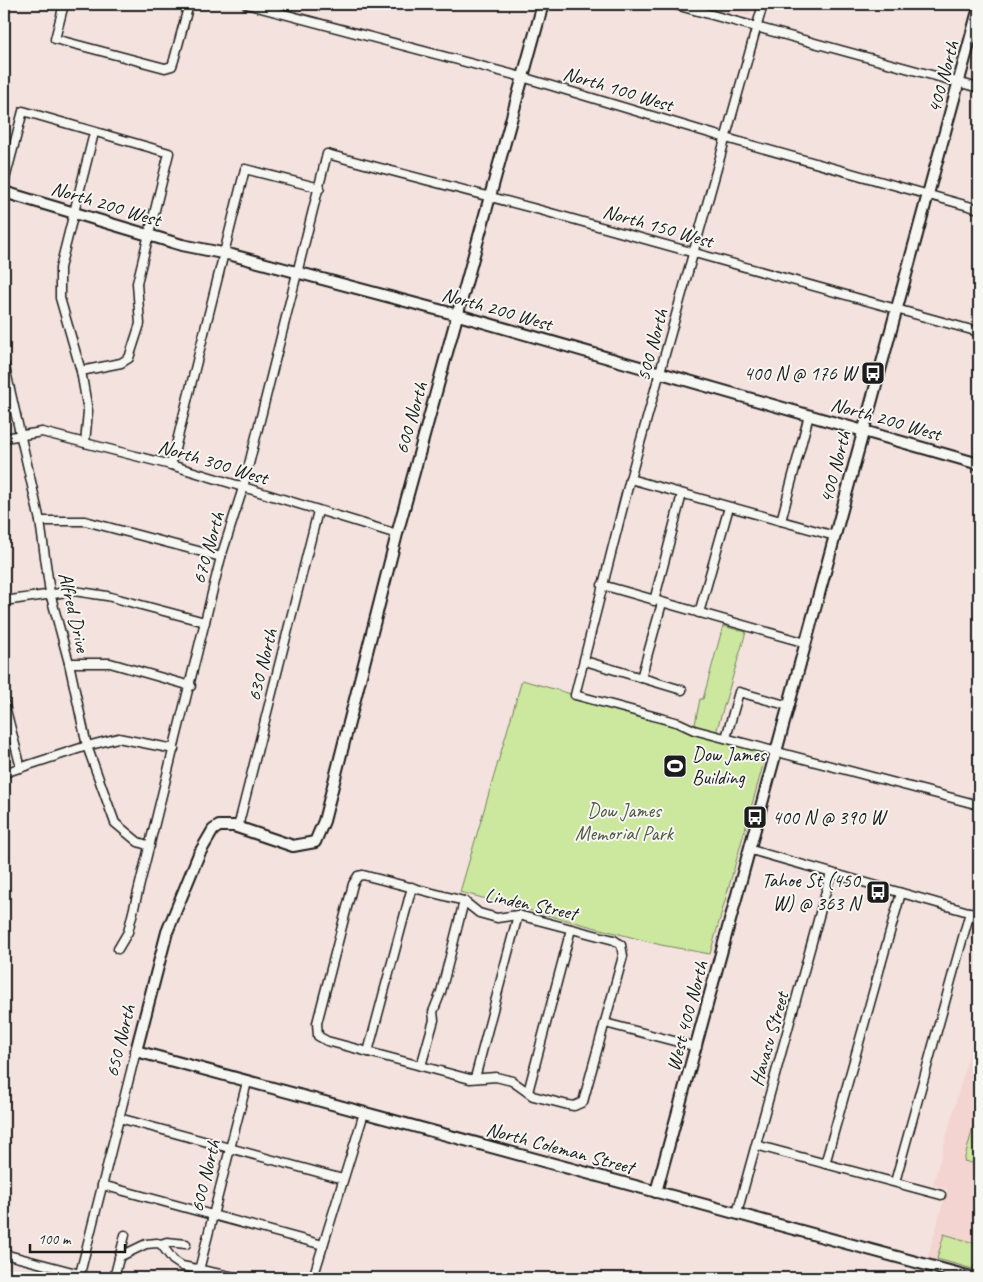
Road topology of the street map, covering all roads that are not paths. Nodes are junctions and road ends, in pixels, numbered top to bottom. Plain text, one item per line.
1 (64, 4) edge
2 (189, 4) edge
3 (246, 4) edge
4 (543, 4) edge
5 (672, 4) edge
6 (763, 4) edge
7 (258, 5) edge
8 (979, 7) edge
9 (757, 26) junction
10 (522, 77) junction
11 (960, 82) junction
12 (979, 88) edge
13 (94, 133) junction
14 (726, 138) junction
15 (327, 154) joint
16 (4, 183) edge
17 (320, 188) junction
18 (4, 192) edge
19 (929, 195) junction
20 (489, 197) junction
21 (979, 209) edge
22 (75, 212) junction
23 (148, 234) junction
24 (693, 253) junction
25 (225, 254) junction
26 (298, 273) junction
27 (898, 309) junction
28 (458, 315) junction
29 (979, 332) edge
30 (4, 362) edge
31 (80, 371) junction
32 (661, 373) junction
33 (809, 415) junction
34 (863, 430) junction
35 (19, 434) junction
36 (4, 438) edge
37 (85, 443) junction
38 (979, 464) edge
39 (171, 465) junction
40 (630, 479) junction
41 (242, 488) junction
42 (682, 494) junction
43 (729, 507) junction
44 (318, 511) junction
45 (40, 521) junction
46 (781, 522) junction
47 (397, 534) junction
48 (835, 536) junction
49 (221, 557) junction
50 (602, 585) junction
51 (50, 593) junction
52 (4, 600) edge
53 (658, 602) junction
54 (699, 613) junction
55 (205, 622) junction
56 (806, 644) junction
57 (585, 661) junction
58 (69, 663) junction
59 (641, 678) junction
60 (191, 686) junction
61 (682, 690) dead end
62 (4, 702) edge
63 (789, 706) junction
64 (726, 738) junction
65 (87, 746) junction
66 (174, 750) junction
67 (777, 752) junction
68 (22, 768) junction
69 (4, 773) edge
70 (979, 805) edge
71 (238, 827) junction
72 (150, 846) junction
73 (751, 850) junction
74 (831, 873) junction
75 (412, 887) junction
76 (902, 893) junction
77 (464, 901) junction
78 (970, 912) junction
79 (518, 915) junction
80 (979, 915) edge
81 (571, 929) junction
82 (118, 949) dead end
83 (605, 1023) junction
84 (697, 1047) junction
85 (136, 1051) junction
86 (368, 1052) junction
87 (422, 1066) junction
88 (475, 1078) junction
89 (247, 1082) junction
90 (528, 1092) junction
91 (364, 1113) junction
92 (119, 1118) junction
93 (756, 1145) junction
94 (230, 1148) junction
95 (825, 1164) junction
96 (343, 1179) junction
97 (895, 1182) junction
98 (102, 1184) junction
99 (656, 1192) junction
100 (940, 1195) dead end
101 (737, 1213) junction
102 (213, 1215) junction
103 (125, 1235) dead end
104 (161, 1244) junction
105 (186, 1244) dead end
106 (323, 1245) junction
107 (4, 1254) edge
108 (119, 1257) junction
109 (200, 1268) junction
110 (114, 1278) edge
111 (197, 1278) edge
112 (239, 1278) edge
113 (313, 1278) edge
114 (975, 1278) edge

1 - 2 street
3 - 7 street, North 100 West
4 - 10 street, 600 North
5 - 9 street
6 - 9 street, 500 North
7 - 10 street, North 100 West
8 - 11 street, 400 North
9 - 11 street
9 - 14 street, 500 North
10 - 14 street, North 100 West
10 - 20 street, 600 North
11 - 12 street
11 - 19 street, 400 North
13 - 16 street
13 - 22 street
13 - 23 street
14 - 19 street, North 100 West
14 - 24 street, 500 North
15 - 17 street, 670 North
15 - 20 street, North 150 West
17 - 25 street
17 - 26 street, 670 North
18 - 22 street, North 200 West
19 - 21 street, North 100 West
19 - 27 street, 400 North
20 - 24 street, North 150 West
20 - 28 street, 600 North
22 - 23 street, North 200 West
22 - 31 street
23 - 25 street, North 200 West
23 - 31 street
24 - 27 street, North 150 West
24 - 32 street, 500 North
25 - 26 street, North 200 West
25 - 39 street
26 - 28 street, North 200 West
26 - 41 street, 670 North
27 - 29 street, North 150 West
27 - 34 street, 400 North
28 - 32 street, North 200 West
28 - 47 street, 600 North
30 - 35 street, Alfred Drive
31 - 37 street
32 - 33 street, North 200 West
32 - 40 street, 500 North
33 - 34 street, North 200 West
33 - 46 street
34 - 38 street, North 200 West
34 - 48 street, 400 North
35 - 36 street, North 300 West
35 - 37 street, North 300 West
35 - 45 street, Alfred Drive
37 - 39 street, North 300 West
39 - 41 street, North 300 West
40 - 42 street
40 - 50 street, 500 North
41 - 44 street, North 300 West
41 - 49 street, 670 North
42 - 43 street
42 - 53 street
43 - 46 street
43 - 54 street
44 - 47 street, North 300 West
44 - 71 street, 630 North
45 - 49 street
45 - 51 street, Alfred Drive
46 - 48 street
47 - 71 street, 600 North
48 - 56 street, 400 North
49 - 55 street, 670 North
50 - 53 street
50 - 57 street, 500 North
51 - 52 street
51 - 55 street
51 - 58 street, Alfred Drive
53 - 54 street
53 - 59 street
54 - 56 street
55 - 60 street, 670 North
56 - 63 street, 400 North
57 - 59 street
57 - 64 street, 500 North
58 - 60 street
58 - 65 street, Alfred Drive
59 - 61 street
60 - 66 street, 670 North
62 - 68 street
63 - 64 street
63 - 67 street, 400 North
64 - 67 street
65 - 66 street
65 - 68 street
65 - 72 street, Alfred Drive
66 - 72 street, 670 North
67 - 70 street
67 - 73 street, 400 North
68 - 69 street
71 - 85 street, 650 North
72 - 82 street, 670 North
73 - 74 street
73 - 84 street, West 400 North
74 - 76 street
74 - 93 street, Havasu Street
75 - 77 street, Linden Street
75 - 86 street
75 - 86 street, Linden Street
76 - 78 street
76 - 95 street
77 - 79 street, Linden Street
77 - 87 street
78 - 80 street
78 - 97 street
79 - 81 street, Linden Street
79 - 88 street
81 - 83 street, Linden Street
81 - 90 street
83 - 84 street
83 - 90 street, Linden Street
84 - 99 street, West 400 North
85 - 89 street, North Coleman Street
85 - 92 street, 650 North
86 - 87 street
87 - 88 street
88 - 90 street
89 - 91 street, North Coleman Street
89 - 94 street, 600 North
91 - 96 street
91 - 99 street, North Coleman Street
92 - 94 street
92 - 98 street, 650 North
93 - 95 street
93 - 101 street, Havasu Street
94 - 96 street
94 - 102 street, 600 North
95 - 97 street
96 - 106 street
97 - 100 street
98 - 102 street
98 - 107 street, 650 North
99 - 101 street, North Coleman Street
101 - 114 street, North Coleman Street
102 - 106 street
102 - 109 street, 600 North
103 - 108 street
104 - 105 street
104 - 108 street
104 - 109 street
106 - 113 street
108 - 110 street
109 - 111 street, 600 North
109 - 112 street

